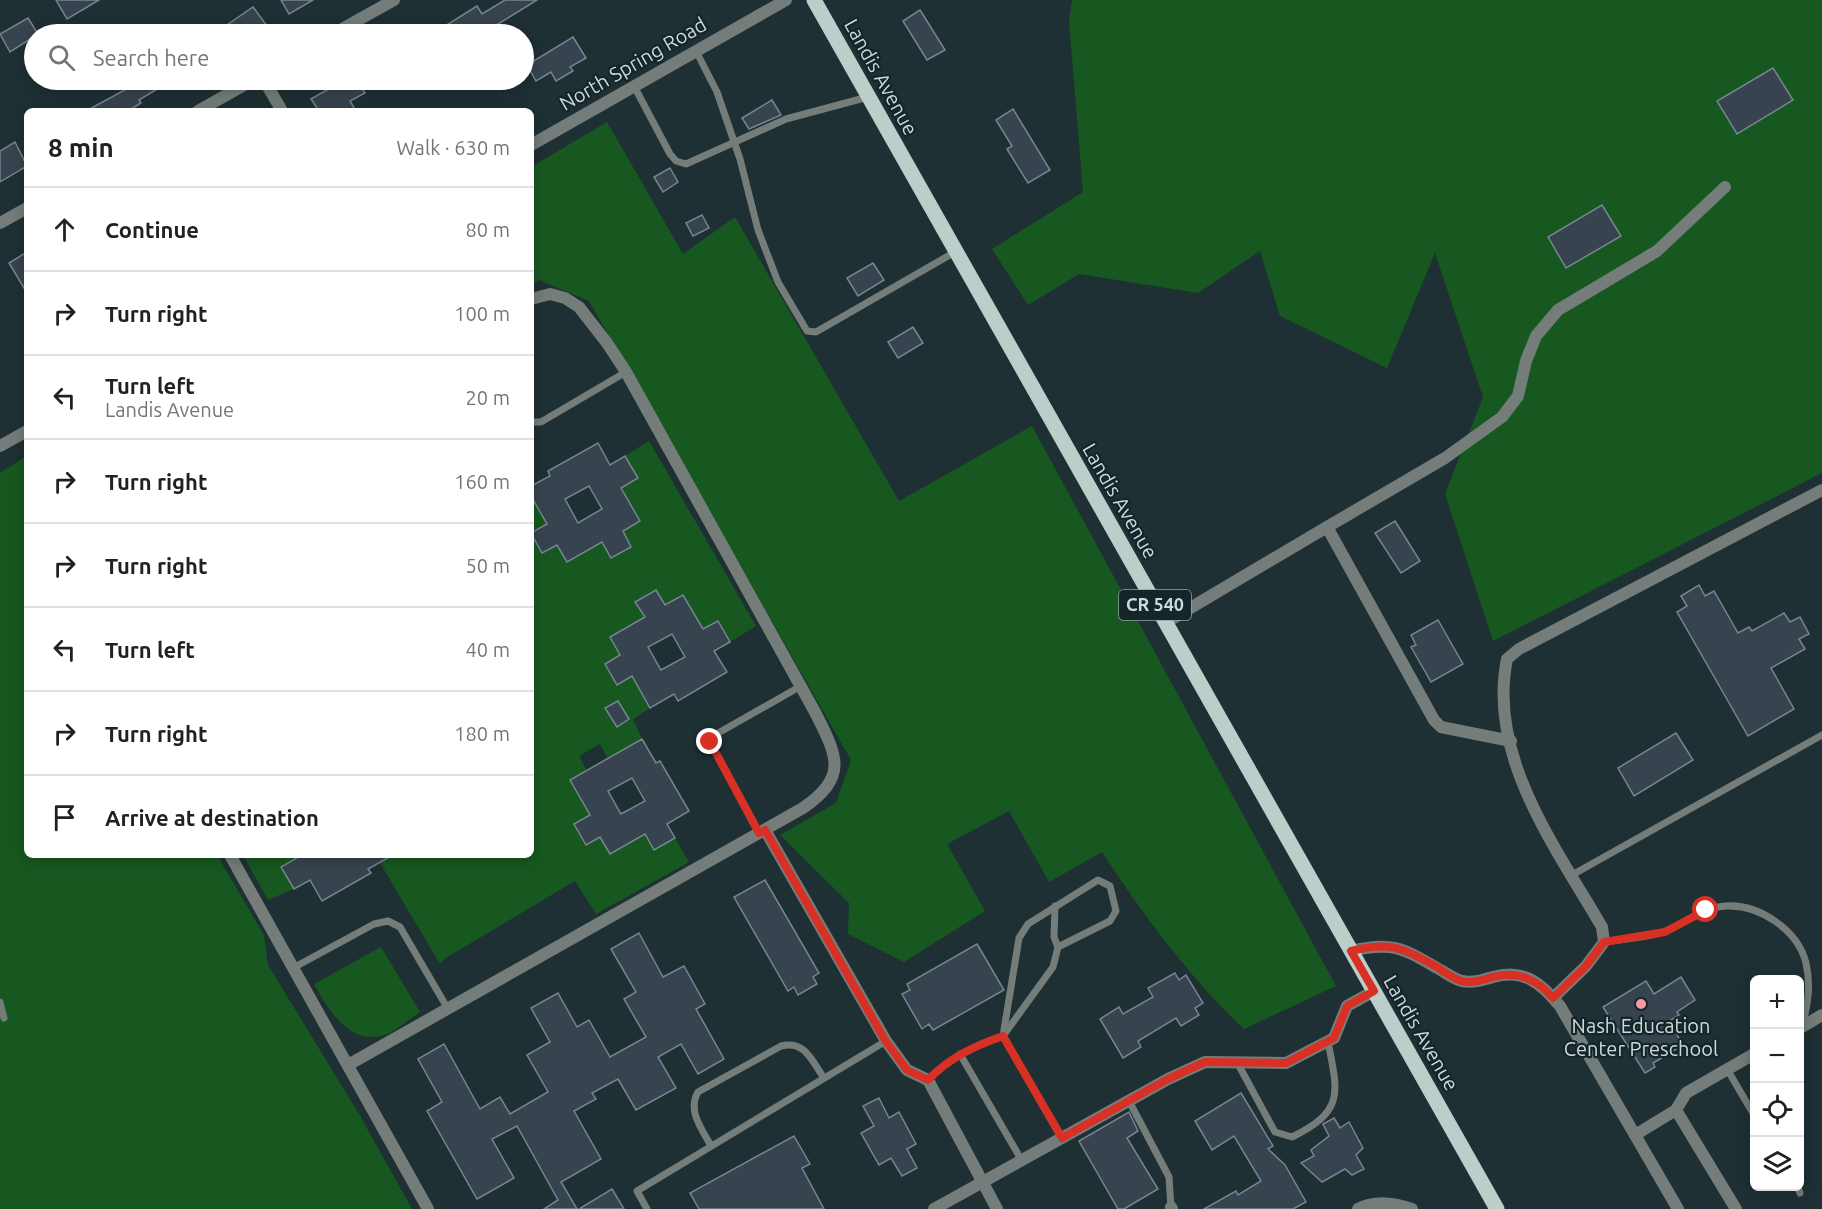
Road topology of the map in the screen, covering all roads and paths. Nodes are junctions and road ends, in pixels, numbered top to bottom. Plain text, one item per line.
1 (394, 0) edge
2 (786, 0) edge
3 (814, 0) edge
4 (351, 24) edge
5 (696, 51) junction
6 (634, 86) junction
7 (236, 90) edge
8 (270, 90) edge
9 (868, 97) junction
10 (203, 108) edge
11 (280, 108) edge
12 (534, 143) edge
13 (735, 144) junction
14 (1725, 187) dead end
15 (24, 210) edge
16 (0, 223) edge
17 (955, 252) junction
18 (534, 298) edge
19 (626, 372) junction
20 (534, 422) edge
21 (24, 433) edge
22 (0, 446) edge
23 (1822, 490) edge
24 (1327, 527) junction
25 (1165, 622) junction
26 (801, 686) junction
27 (1822, 735) edge
28 (1511, 741) junction
29 (762, 831) junction
30 (232, 858) edge
31 (1572, 875) junction
32 (1055, 906) junction
33 (1604, 942) junction
34 (1058, 947) junction
35 (1351, 951) junction
36 (293, 968) junction
37 (1374, 991) junction
38 (1553, 998) junction
39 (0, 1002) edge
40 (448, 1009) junction
41 (1822, 1015) edge
42 (1804, 1017) edge
43 (4, 1018) dead end
44 (1804, 1025) edge
45 (1003, 1036) junction
46 (886, 1041) junction
47 (1328, 1042) junction
48 (960, 1054) junction
49 (1750, 1057) edge
50 (1238, 1064) junction
51 (348, 1065) junction
52 (1728, 1069) junction
53 (824, 1078) junction
54 (928, 1080) junction
55 (1129, 1101) junction
56 (1750, 1106) edge
57 (1676, 1110) junction
58 (1635, 1135) junction
59 (1062, 1138) junction
60 (711, 1146) junction
61 (1022, 1161) junction
62 (983, 1182) junction
63 (1171, 1208) edge
64 (428, 1209) edge
65 (647, 1209) edge
66 (934, 1209) edge
67 (997, 1209) edge
68 (1359, 1209) edge
69 (1412, 1209) edge
70 (1497, 1209) edge
71 (1678, 1209) edge
72 (1736, 1209) edge

1 - 4 street
2 - 5 street, North Spring Road
3 - 9 main road, Landis Avenue / CR 540
5 - 6 street, North Spring Road
5 - 13 lane
6 - 12 street, North Spring Road
6 - 13 lane
7 - 10 street
8 - 11 street
9 - 13 lane
9 - 17 main road, Landis Avenue / CR 540
13 - 17 lane
14 - 24 street
15 - 16 street
17 - 25 main road, Landis Avenue / CR 540
18 - 19 street
19 - 20 lane
19 - 26 street
21 - 22 street
23 - 28 street
24 - 25 street
24 - 28 street
25 - 35 main road, Landis Avenue / CR 540
26 - 29 street
26 - 29 lane
27 - 31 lane
28 - 31 street
29 - 40 street
29 - 46 street
30 - 36 street
31 - 33 street
32 - 34 lane
32 - 34 lane
32 - 45 lane
33 - 38 street
33 - 42 lane
34 - 45 lane
35 - 37 main road, Landis Avenue / CR 540
35 - 38 street
36 - 40 lane
36 - 51 street
37 - 47 street
37 - 70 main road, Landis Avenue / CR 540
38 - 58 street
39 - 43 lane
40 - 51 street
41 - 44 street
45 - 48 lane
45 - 59 lane
46 - 53 lane
46 - 54 street
47 - 50 street
47 - 50 lane
48 - 54 lane
48 - 61 lane
49 - 52 street
50 - 55 street
51 - 64 street
52 - 56 lane
52 - 57 street
53 - 60 lane
53 - 60 lane
54 - 62 street
55 - 59 street
55 - 63 lane
57 - 58 street
57 - 72 street
58 - 71 street
59 - 61 street
60 - 65 lane
61 - 62 street
62 - 66 street
62 - 67 street
68 - 69 street

